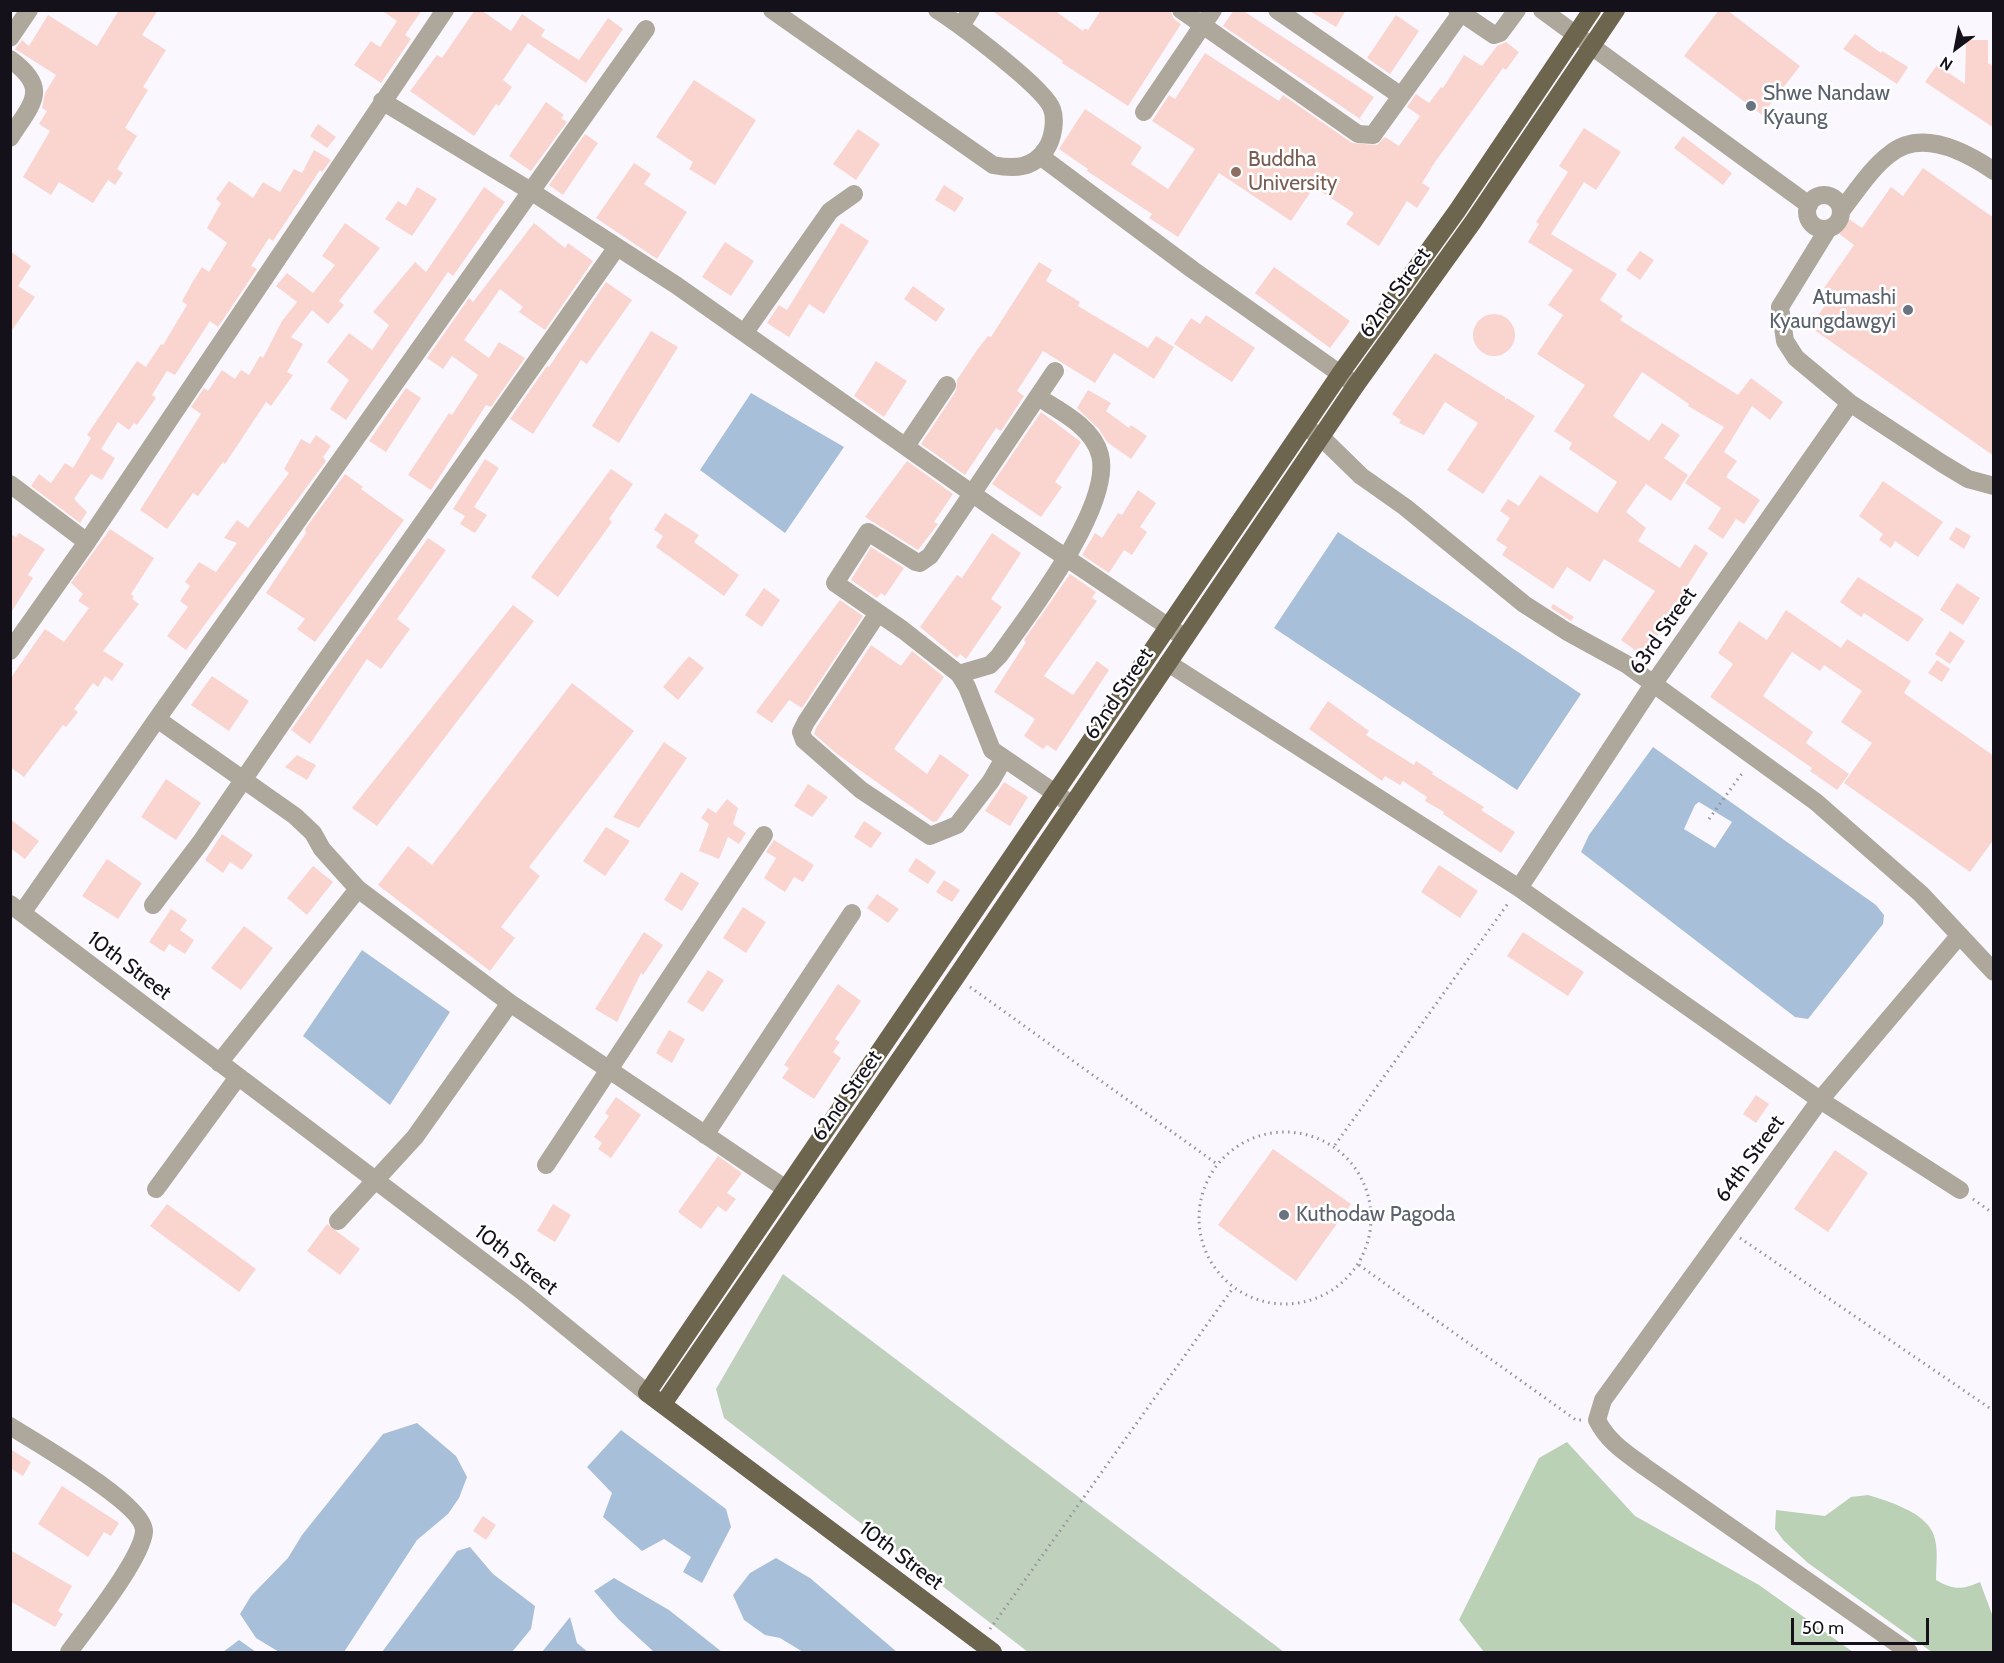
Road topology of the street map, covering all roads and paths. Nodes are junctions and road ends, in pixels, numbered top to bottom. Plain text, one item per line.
1 (29, 10) edge
2 (445, 10) edge
3 (772, 10) edge
4 (937, 10) edge
5 (971, 10) edge
6 (1181, 10) edge
7 (1277, 10) edge
8 (1517, 10) edge
9 (1542, 10) edge
10 (1592, 10) edge
11 (1617, 10) edge
12 (1459, 12) edge
13 (1208, 18) edge
14 (961, 26) junction
15 (646, 29) dead end
16 (1576, 34) junction
17 (10, 38) edge
18 (1592, 46) junction
19 (10, 59) edge
20 (1401, 96) junction
21 (382, 101) junction
22 (1144, 112) dead end
23 (10, 138) edge
24 (1040, 156) junction
25 (1994, 171) edge
26 (529, 190) junction
27 (854, 194) dead end
28 (1809, 204) junction
29 (1841, 211) junction
30 (1828, 229) junction
31 (617, 247) junction
32 (745, 332) junction
33 (1055, 371) dead end
34 (1340, 374) junction
35 (947, 385) dead end
36 (1356, 385) junction
37 (1038, 397) junction
38 (1850, 403) junction
39 (1305, 427) junction
40 (1322, 438) junction
41 (906, 446) junction
42 (10, 484) edge
43 (1994, 486) edge
44 (973, 494) junction
45 (87, 542) junction
46 (1067, 559) junction
47 (878, 613) junction
48 (1168, 627) junction
49 (1185, 638) junction
50 (10, 651) edge
51 (1168, 663) junction
52 (959, 675) junction
53 (1654, 683) junction
54 (157, 719) junction
55 (1754, 757) junction
56 (1003, 760) junction
57 (244, 780) junction
58 (1054, 794) junction
59 (1071, 804) junction
60 (1709, 819) dead end
61 (764, 835) dead end
62 (1519, 888) junction
63 (358, 889) junction
64 (153, 904) dead end
65 (16, 908) edge
66 (852, 913) dead end
67 (1959, 936) junction
68 (940, 966) junction
69 (1992, 967) edge
70 (956, 977) junction
71 (510, 1003) junction
72 (219, 1063) junction
73 (610, 1070) junction
74 (238, 1077) junction
75 (1820, 1100) junction
76 (705, 1135) junction
77 (1335, 1146) junction
78 (1216, 1164) junction
79 (546, 1165) dead end
80 (376, 1180) junction
81 (156, 1189) dead end
82 (786, 1189) junction
83 (1960, 1190) joint
84 (1994, 1214) edge
85 (338, 1221) dead end
86 (1728, 1229) junction
87 (739, 1257) junction
88 (1359, 1265) junction
89 (756, 1269) junction
90 (1233, 1288) junction
91 (647, 1393) junction
92 (663, 1404) junction
93 (1994, 1412) edge
94 (1597, 1420) junction
95 (10, 1426) edge
96 (986, 1648) edge
97 (69, 1653) edge
98 (1909, 1653) edge

1 - 17 street
2 - 21 street
3 - 24 street
4 - 14 street
5 - 14 street
6 - 13 street
7 - 20 street
8 - 12 street
9 - 16 street
10 - 16 main road, 62nd Street
11 - 18 main road, 62nd Street
12 - 20 street
13 - 20 street
13 - 22 street
14 - 24 street
15 - 26 street
16 - 18 street
16 - 34 main road, 62nd Street
18 - 28 street
18 - 36 main road, 62nd Street
19 - 23 street
21 - 26 street
21 - 45 street
24 - 34 street
25 - 29 street
26 - 31 street
26 - 54 street
27 - 32 street
28 - 29 street
28 - 30 street
29 - 30 street
30 - 38 street
31 - 32 street
31 - 57 street
32 - 41 street
33 - 37 street
34 - 36 street
34 - 39 main road, 62nd Street
35 - 41 street
36 - 40 main road, 62nd Street
37 - 44 street
37 - 46 street
38 - 43 street
38 - 53 street, 63rd Street
39 - 40 street
39 - 48 main road, 62nd Street
40 - 49 main road, 62nd Street
40 - 53 street
41 - 44 street
42 - 45 street
44 - 46 street
44 - 47 street
45 - 50 street
46 - 48 street
46 - 52 street
47 - 52 street
47 - 56 street
48 - 49 street
48 - 58 main road, 62nd Street
49 - 51 main road, 62nd Street
51 - 59 main road, 62nd Street
51 - 62 street
52 - 56 street
53 - 55 street
53 - 62 street, 63rd Street
54 - 57 street
54 - 65 street
55 - 60 path
55 - 67 street
56 - 58 street
57 - 63 street
57 - 64 street
58 - 59 street
58 - 68 main road, 62nd Street
59 - 70 main road, 62nd Street
61 - 73 street
62 - 75 street
62 - 77 path
63 - 71 street
63 - 72 street
65 - 72 street, 10th Street
66 - 76 street
67 - 69 street
67 - 75 street, 64th Street
68 - 70 main road
68 - 82 main road, 62nd Street
70 - 78 path
70 - 89 main road, 62nd Street
71 - 73 street
71 - 80 street
72 - 74 street, 10th Street
73 - 76 street
73 - 79 street
74 - 80 street, 10th Street
74 - 81 street
75 - 83 street
75 - 86 street, 64th Street
76 - 82 street
77 - 78 path
77 - 88 path
78 - 90 path
80 - 85 street
80 - 91 street, 10th Street
82 - 87 main road, 62nd Street
83 - 84 path
86 - 93 path
86 - 94 street, 64th Street
87 - 89 main road
87 - 91 main road, 62nd Street
88 - 90 path
88 - 94 path
89 - 92 main road, 62nd Street
90 - 96 path
91 - 92 main road, 10th Street
92 - 96 main road, 10th Street
94 - 98 street
95 - 97 street

